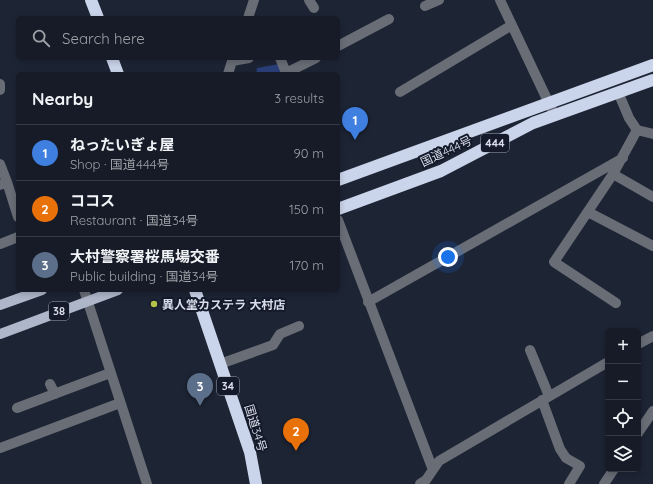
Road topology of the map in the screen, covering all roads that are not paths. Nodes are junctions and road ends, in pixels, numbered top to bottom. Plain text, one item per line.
1 (91, 0) edge
2 (254, 0) edge
3 (439, 0) edge
4 (500, 0) edge
5 (425, 6) dead end
6 (97, 16) edge
7 (249, 16) edge
8 (389, 19) dead end
9 (512, 25) junction
10 (340, 45) edge
11 (113, 60) edge
12 (233, 60) edge
13 (281, 60) edge
14 (312, 60) edge
15 (653, 65) edge
16 (117, 72) edge
17 (229, 72) edge
18 (288, 72) edge
19 (288, 72) edge
20 (653, 80) edge
21 (0, 85) edge
22 (0, 90) edge
23 (400, 92) dead end
24 (618, 92) junction
25 (551, 109) junction
26 (637, 130) junction
27 (653, 134) edge
28 (623, 158) junction
29 (0, 164) edge
30 (613, 174) junction
31 (340, 179) edge
32 (3, 184) edge
33 (653, 197) edge
34 (340, 208) edge
35 (588, 212) junction
36 (16, 213) edge
37 (340, 225) edge
38 (16, 238) edge
39 (0, 244) edge
40 (653, 246) edge
41 (36, 292) edge
42 (85, 292) edge
43 (112, 292) edge
44 (196, 292) edge
45 (87, 301) junction
46 (368, 302) junction
47 (616, 303) dead end
48 (0, 305) edge
49 (299, 326) dead end
50 (0, 334) edge
51 (653, 336) edge
52 (641, 342) edge
53 (530, 350) dead end
54 (220, 364) junction
55 (605, 364) edge
56 (110, 373) junction
57 (50, 384) dead end
58 (55, 394) junction
59 (546, 398) junction
60 (120, 403) junction
61 (17, 408) dead end
62 (653, 410) edge
63 (641, 428) edge
64 (0, 448) edge
65 (432, 470) junction
66 (612, 472) edge
67 (147, 484) edge
68 (256, 484) edge
69 (420, 484) edge
70 (569, 484) edge
71 (604, 484) edge

1 - 6 highway
2 - 7 street
3 - 5 street
4 - 9 street
8 - 10 street
9 - 23 street
9 - 25 street
11 - 16 highway
12 - 17 street
13 - 18 street
14 - 19 street
15 - 25 highway, 国道444号 / 444
20 - 24 highway, 国道444号 / 444
21 - 22 street
24 - 25 highway, 国道444号 / 444
24 - 26 street
25 - 31 highway, 国道444号 / 444
25 - 34 highway, 国道444号 / 444
26 - 27 street
26 - 28 street
28 - 30 street
28 - 46 street
29 - 32 street
30 - 33 street
30 - 35 street
32 - 36 street
35 - 40 street
35 - 47 street
37 - 46 street
38 - 39 street
41 - 48 main road, 38
42 - 45 street
43 - 45 main road, 38
44 - 54 highway, 国道34号 / 34
45 - 50 main road, 38
45 - 56 street
46 - 65 street
49 - 54 street
51 - 52 street
53 - 59 street
54 - 68 highway, 国道34号 / 34
55 - 59 street
56 - 58 street
56 - 60 street
57 - 58 street
58 - 61 street
59 - 65 street
59 - 70 street
60 - 64 street
60 - 67 street
62 - 63 street
65 - 69 street
66 - 71 street

